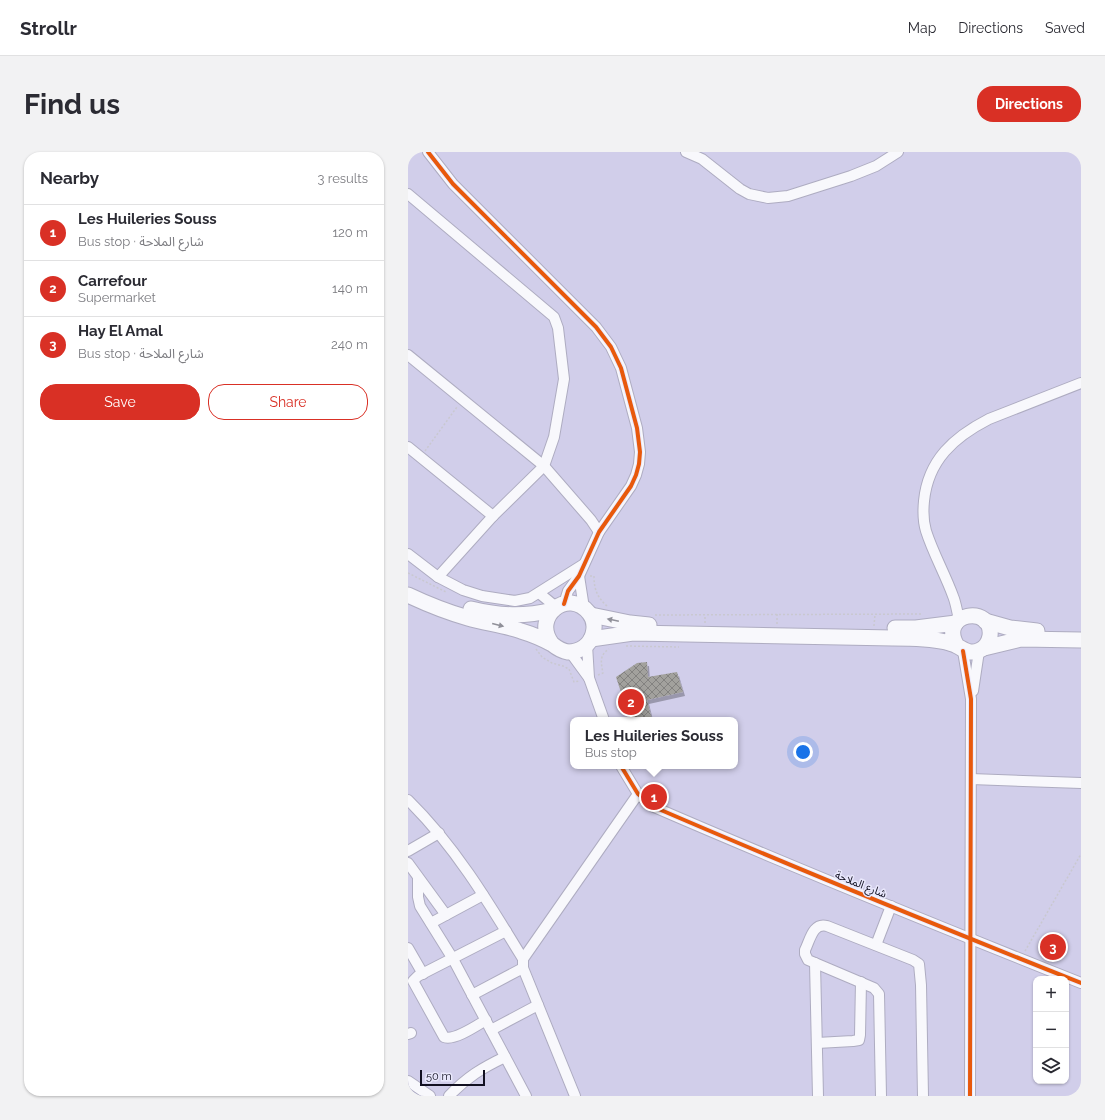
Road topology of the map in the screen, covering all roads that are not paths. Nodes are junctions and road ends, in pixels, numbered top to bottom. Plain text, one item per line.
1 (428, 152) edge
2 (686, 152) edge
3 (898, 152) edge
4 (408, 194) edge
5 (408, 355) edge
6 (1081, 383) edge
7 (408, 447) edge
8 (544, 466) junction
9 (493, 516) junction
10 (599, 532) junction
11 (408, 554) edge
12 (584, 564) junction
13 (579, 576) junction
14 (438, 578) junction
15 (408, 585) edge
16 (539, 593) junction
17 (408, 594) edge
18 (954, 598) junction
19 (558, 607) junction
20 (587, 611) junction
21 (980, 618) junction
22 (958, 621) junction
23 (1081, 632) edge
24 (1081, 640) edge
25 (589, 642) junction
26 (552, 644) junction
27 (960, 648) junction
28 (981, 650) junction
29 (570, 652) junction
30 (593, 676) junction
31 (971, 699) junction
32 (603, 717) edge
33 (623, 769) edge
34 (971, 779) junction
35 (1081, 784) edge
36 (638, 794) junction
37 (408, 800) edge
38 (439, 833) junction
39 (408, 851) edge
40 (408, 863) edge
41 (418, 878) junction
42 (483, 895) junction
43 (891, 906) junction
44 (446, 916) junction
45 (431, 923) junction
46 (506, 931) junction
47 (970, 940) junction
48 (876, 945) junction
49 (408, 948) edge
50 (453, 959) junction
51 (523, 963) junction
52 (815, 963) junction
53 (423, 974) junction
54 (861, 982) junction
55 (1081, 983) edge
56 (411, 985) edge
57 (472, 995) junction
58 (538, 1006) junction
59 (486, 1020) junction
60 (491, 1030) junction
61 (817, 1043) junction
62 (505, 1057) junction
63 (408, 1081) edge
64 (430, 1096) edge
65 (449, 1096) edge
66 (526, 1096) edge
67 (575, 1096) edge
68 (818, 1096) edge
69 (881, 1096) edge
70 (923, 1096) edge
71 (970, 1096) edge

1 - 10 street
2 - 3 street
4 - 8 street
5 - 8 street
6 - 18 street
7 - 9 street
8 - 9 street
8 - 10 street
9 - 14 street
10 - 12 street
11 - 14 street
12 - 13 street
12 - 16 street
13 - 19 street
13 - 20 street
14 - 16 street
15 - 19 highway
16 - 19 street
17 -> 26 highway
18 - 21 street
18 - 22 street
19 - 20 highway
19 - 26 highway
22 -> 20 highway
20 - 25 highway
21 - 22 highway
21 - 23 highway
21 - 28 highway
22 - 27 highway
24 - 28 highway
25 - 27 highway
25 - 29 highway
25 - 30 street
26 - 29 highway
27 - 28 highway
27 - 31 street
28 - 31 street
29 - 30 street
30 - 32 street
31 - 34 street
33 - 36 street, شارع الملاحة
34 - 35 street
34 - 47 street
36 - 43 street, شارع الملاحة
36 - 51 street
37 - 38 street
38 - 39 street
38 - 42 street
40 - 41 street
41 - 44 street
41 - 45 street
42 - 44 street
42 - 46 street
43 - 47 street, شارع الملاحة
43 - 48 street
44 - 45 street
45 - 50 street
46 - 50 street
46 - 51 street
47 - 55 street, شارع الملاحة
47 - 71 street
48 - 52 street
48 - 70 street
49 - 53 street
50 - 53 street
50 - 57 street
51 - 57 street
51 - 58 street
52 - 54 street
52 - 61 street
53 - 56 street
54 - 61 street
54 - 69 street
56 - 59 street
57 - 59 street
58 - 60 street
58 - 67 street
59 - 60 street
60 - 62 street
61 - 68 street
62 - 65 street
62 - 66 street
63 - 64 street

